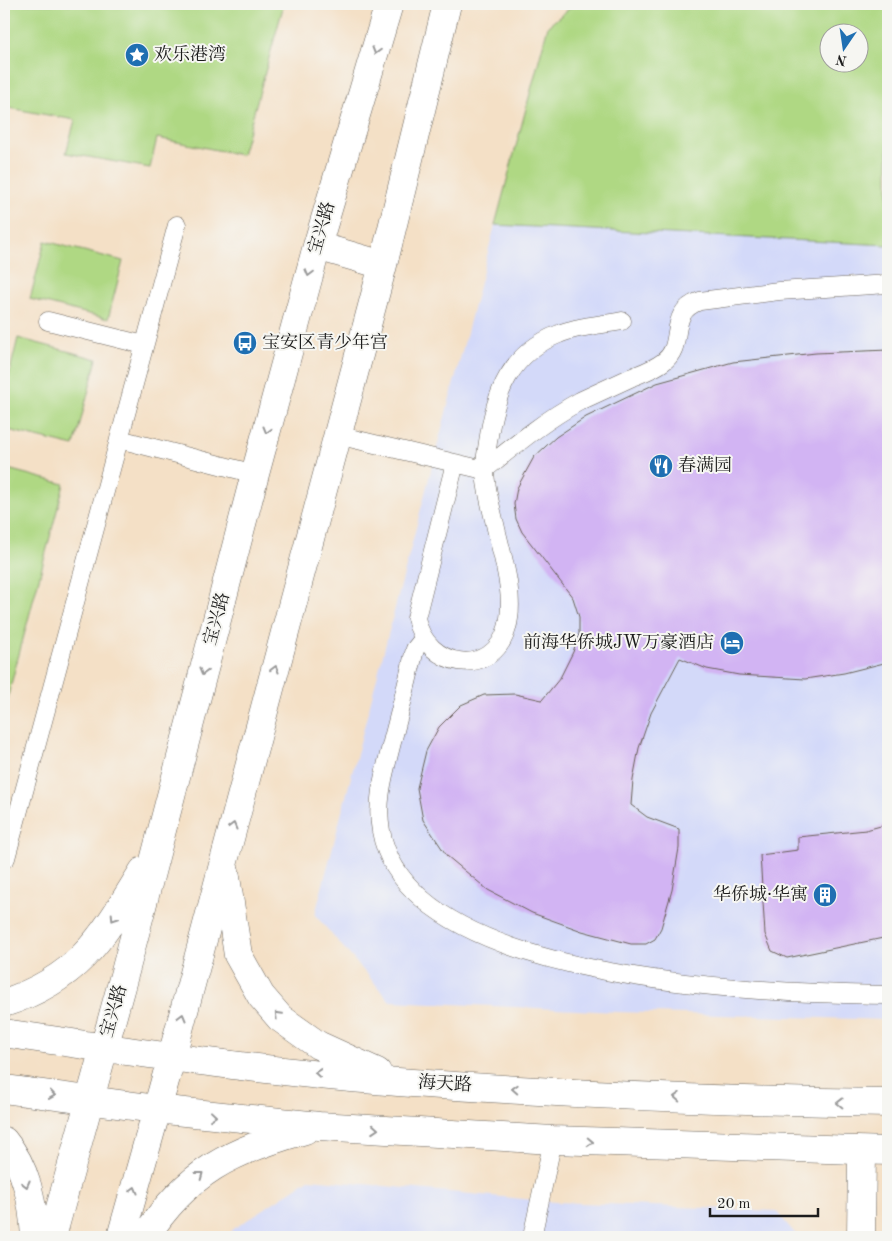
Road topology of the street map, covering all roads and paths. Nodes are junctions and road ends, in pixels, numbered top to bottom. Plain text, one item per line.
1 (390, 4) edge
2 (447, 4) edge
3 (176, 225) dead end
4 (317, 246) junction
5 (383, 265) junction
6 (888, 284) edge
7 (48, 321) dead end
8 (622, 321) dead end
9 (144, 345) junction
10 (337, 435) junction
11 (119, 439) junction
12 (455, 463) junction
13 (484, 470) junction
14 (255, 474) junction
15 (423, 639) junction
16 (158, 847) junction
17 (4, 858) edge
18 (224, 860) junction
19 (888, 996) edge
20 (4, 1003) edge
21 (4, 1033) edge
22 (103, 1047) junction
23 (172, 1056) junction
24 (396, 1082) junction
25 (4, 1089) edge
26 (90, 1100) junction
27 (888, 1103) edge
28 (156, 1110) junction
29 (319, 1126) junction
30 (553, 1140) junction
31 (4, 1141) edge
32 (875, 1151) edge
33 (35, 1237) edge
34 (52, 1237) edge
35 (121, 1237) edge
36 (145, 1237) edge
37 (532, 1237) edge
38 (861, 1237) edge

1 -> 4 main road, 宝兴路
2 - 5 main road
3 - 9 lane
4 - 5 main road
4 -> 14 main road, 宝兴路
5 - 10 main road
6 - 13 lane
7 - 9 lane
8 - 13 lane
9 - 11 lane
10 - 12 lane
18 -> 10 main road
11 - 14 lane
11 - 17 lane
12 - 13 lane
12 - 15 lane
13 - 15 lane
14 -> 16 main road, 宝兴路
15 - 19 lane
16 -> 20 main road
16 - 22 main road, 宝兴路
23 -> 18 main road
24 -> 18 main road
21 - 22 main road, 海天路
22 - 23 main road, 海天路
22 - 26 main road, 宝兴路
24 -> 23 main road, 海天路
23 - 28 main road
27 -> 24 main road, 海天路
25 -> 26 main road
26 - 28 main road
26 - 34 main road, 宝兴路
28 -> 29 main road
35 -> 28 main road
29 -> 30 main road
36 -> 29 main road
30 -> 32 main road
30 - 37 lane
31 -> 33 main road
32 - 38 main road

